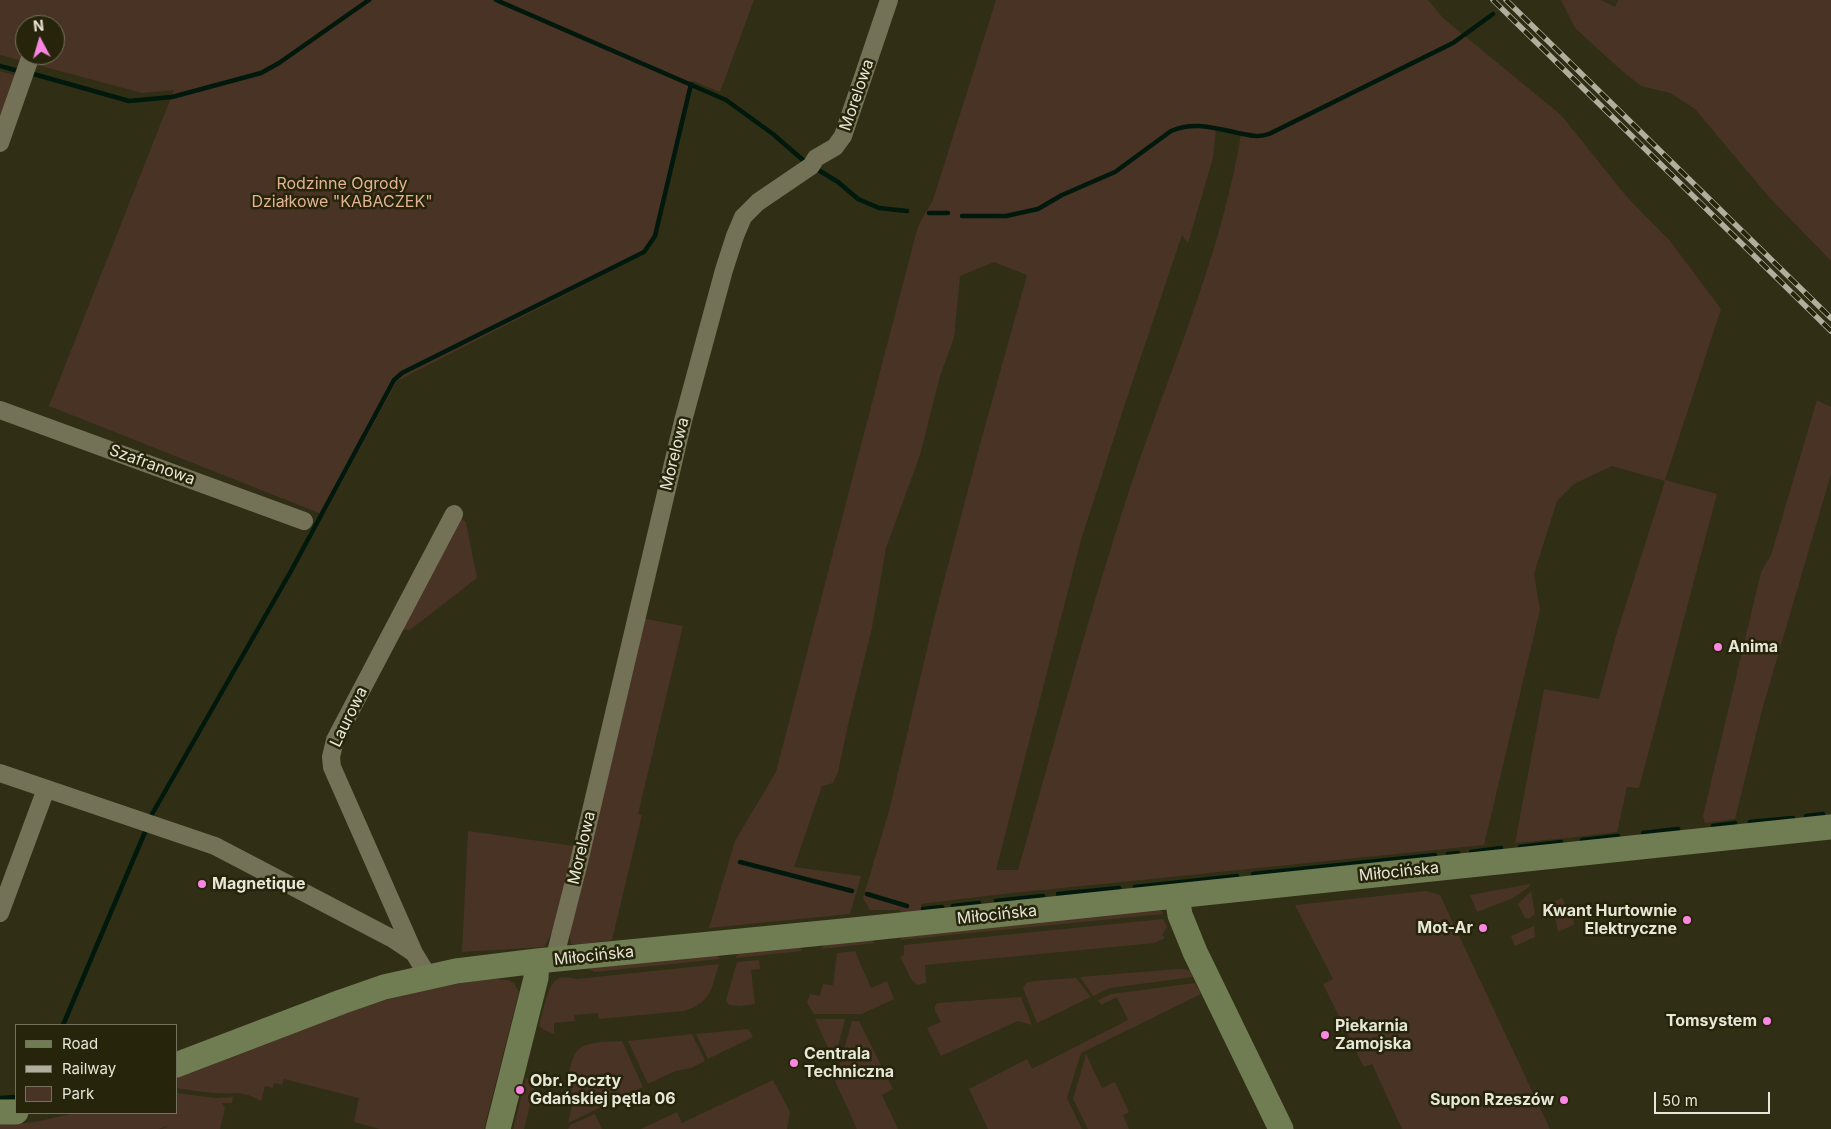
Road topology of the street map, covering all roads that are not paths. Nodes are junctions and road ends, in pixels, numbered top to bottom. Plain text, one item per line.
1 (889, 0) edge
2 (28, 65) edge
3 (0, 143) edge
4 (0, 410) edge
5 (454, 514) dead end
6 (304, 521) dead end
7 (0, 773) edge
8 (46, 790) junction
9 (1831, 826) edge
10 (1177, 896) junction
11 (0, 913) edge
12 (414, 954) junction
13 (545, 960) junction
14 (428, 976) junction
15 (178, 1064) edge
16 (0, 1112) edge
17 (15, 1112) edge
18 (498, 1129) edge
19 (1281, 1129) edge

1 - 13 street, Morelowa
2 - 3 street
4 - 6 street, Szafranowa
5 - 12 street, Laurowa
7 - 8 street, Laurowa
8 - 11 street
8 - 12 street, Laurowa
9 - 10 street, Miłocińska
10 - 13 street, Miłocińska
10 - 19 street
12 - 14 street, Laurowa
13 - 14 street, Miłocińska
13 - 18 street
14 - 15 street, Miłocińska
16 - 17 street

